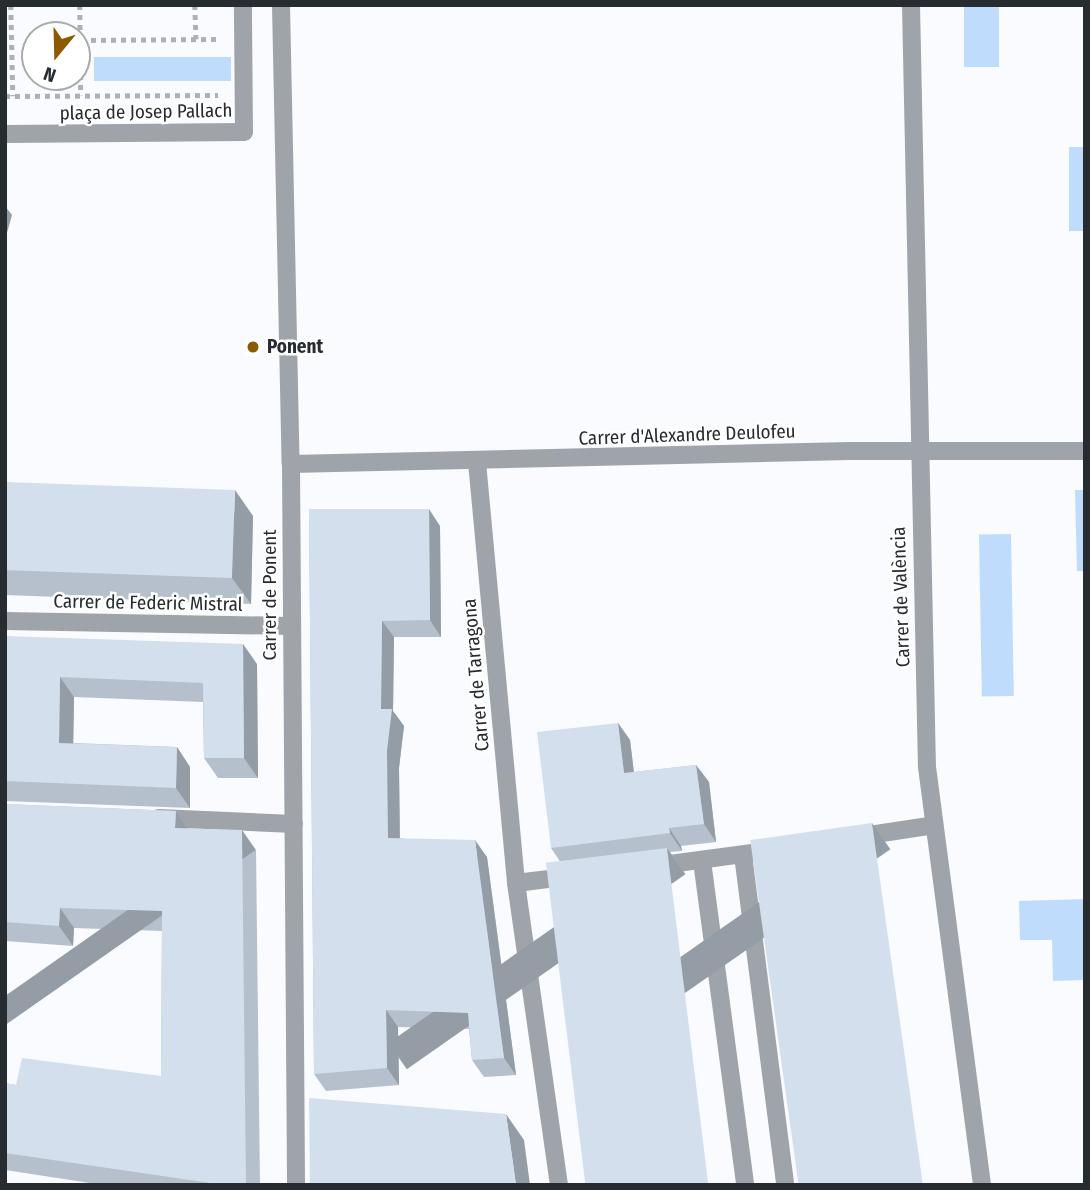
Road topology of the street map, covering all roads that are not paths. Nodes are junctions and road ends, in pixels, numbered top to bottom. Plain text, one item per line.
1 (243, 5) edge
2 (281, 5) edge
3 (911, 5) edge
4 (5, 134) edge
5 (918, 450) junction
6 (1085, 451) edge
7 (477, 462) junction
8 (291, 464) junction
9 (5, 621) edge
10 (290, 626) junction
11 (141, 817) edge
12 (294, 824) junction
13 (934, 825) junction
14 (833, 841) edge
15 (794, 847) edge
16 (743, 855) junction
17 (702, 860) junction
18 (634, 869) edge
19 (594, 874) edge
20 (516, 883) junction
21 (296, 1185) edge
22 (559, 1185) edge
23 (745, 1185) edge
24 (785, 1185) edge
25 (982, 1185) edge

1 - 4 street, plaça de Josep Pallach
2 - 8 street, Carrer de Ponent
3 - 5 street, Carrer de València
5 - 6 street, Carrer d'Alexandre Deulofeu
5 - 7 street, Carrer d'Alexandre Deulofeu
5 - 13 street, Carrer de València
7 - 8 street, Carrer d'Alexandre Deulofeu
7 - 20 street, Carrer de Tarragona
8 - 10 street, Carrer de Ponent
9 - 10 street, Carrer de Federic Mistral
10 - 12 street, Carrer de Ponent
11 - 12 street
12 - 21 street, Carrer de Ponent
13 - 14 street
13 - 25 street, Carrer de València
15 - 16 street
16 - 17 street
16 - 24 street
17 - 18 street
17 - 23 street
19 - 20 street
20 - 22 street, Carrer de Tarragona

